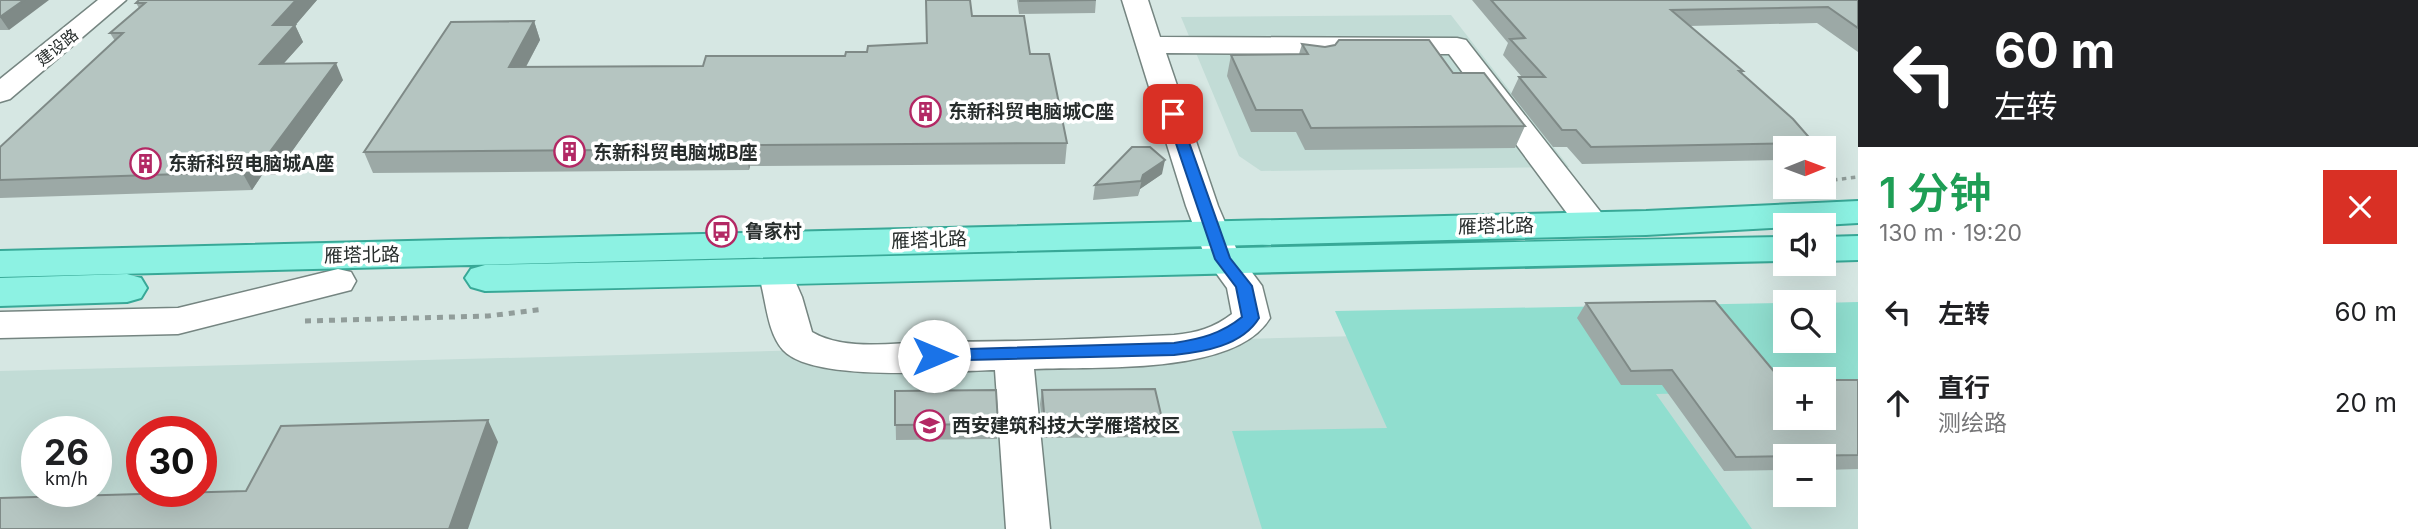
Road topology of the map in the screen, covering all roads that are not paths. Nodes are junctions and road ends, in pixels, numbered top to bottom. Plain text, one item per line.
1 (114, 0) edge
2 (1136, 0) edge
3 (1150, 45) junction
4 (0, 93) edge
5 (1858, 212) edge
6 (1593, 224) junction
7 (1218, 246) junction
8 (1858, 248) edge
9 (1773, 249) edge
10 (1836, 249) edge
11 (0, 264) edge
12 (776, 273) junction
13 (338, 281) junction
14 (0, 292) edge
15 (0, 325) edge
16 (1013, 356) junction
17 (1028, 529) edge

1 - 4 street, 建设路
2 - 3 street
3 - 6 street
3 - 7 street
5 - 6 main road, 雁塔北路
6 - 7 main road, 雁塔北路
7 - 9 main road, 雁塔北路
7 - 11 main road, 雁塔北路
7 - 12 main road, 雁塔北路
7 - 16 street
8 - 10 main road
12 - 13 main road, 雁塔北路
12 - 16 street
13 - 14 main road, 雁塔北路
13 - 15 street
16 - 17 street

